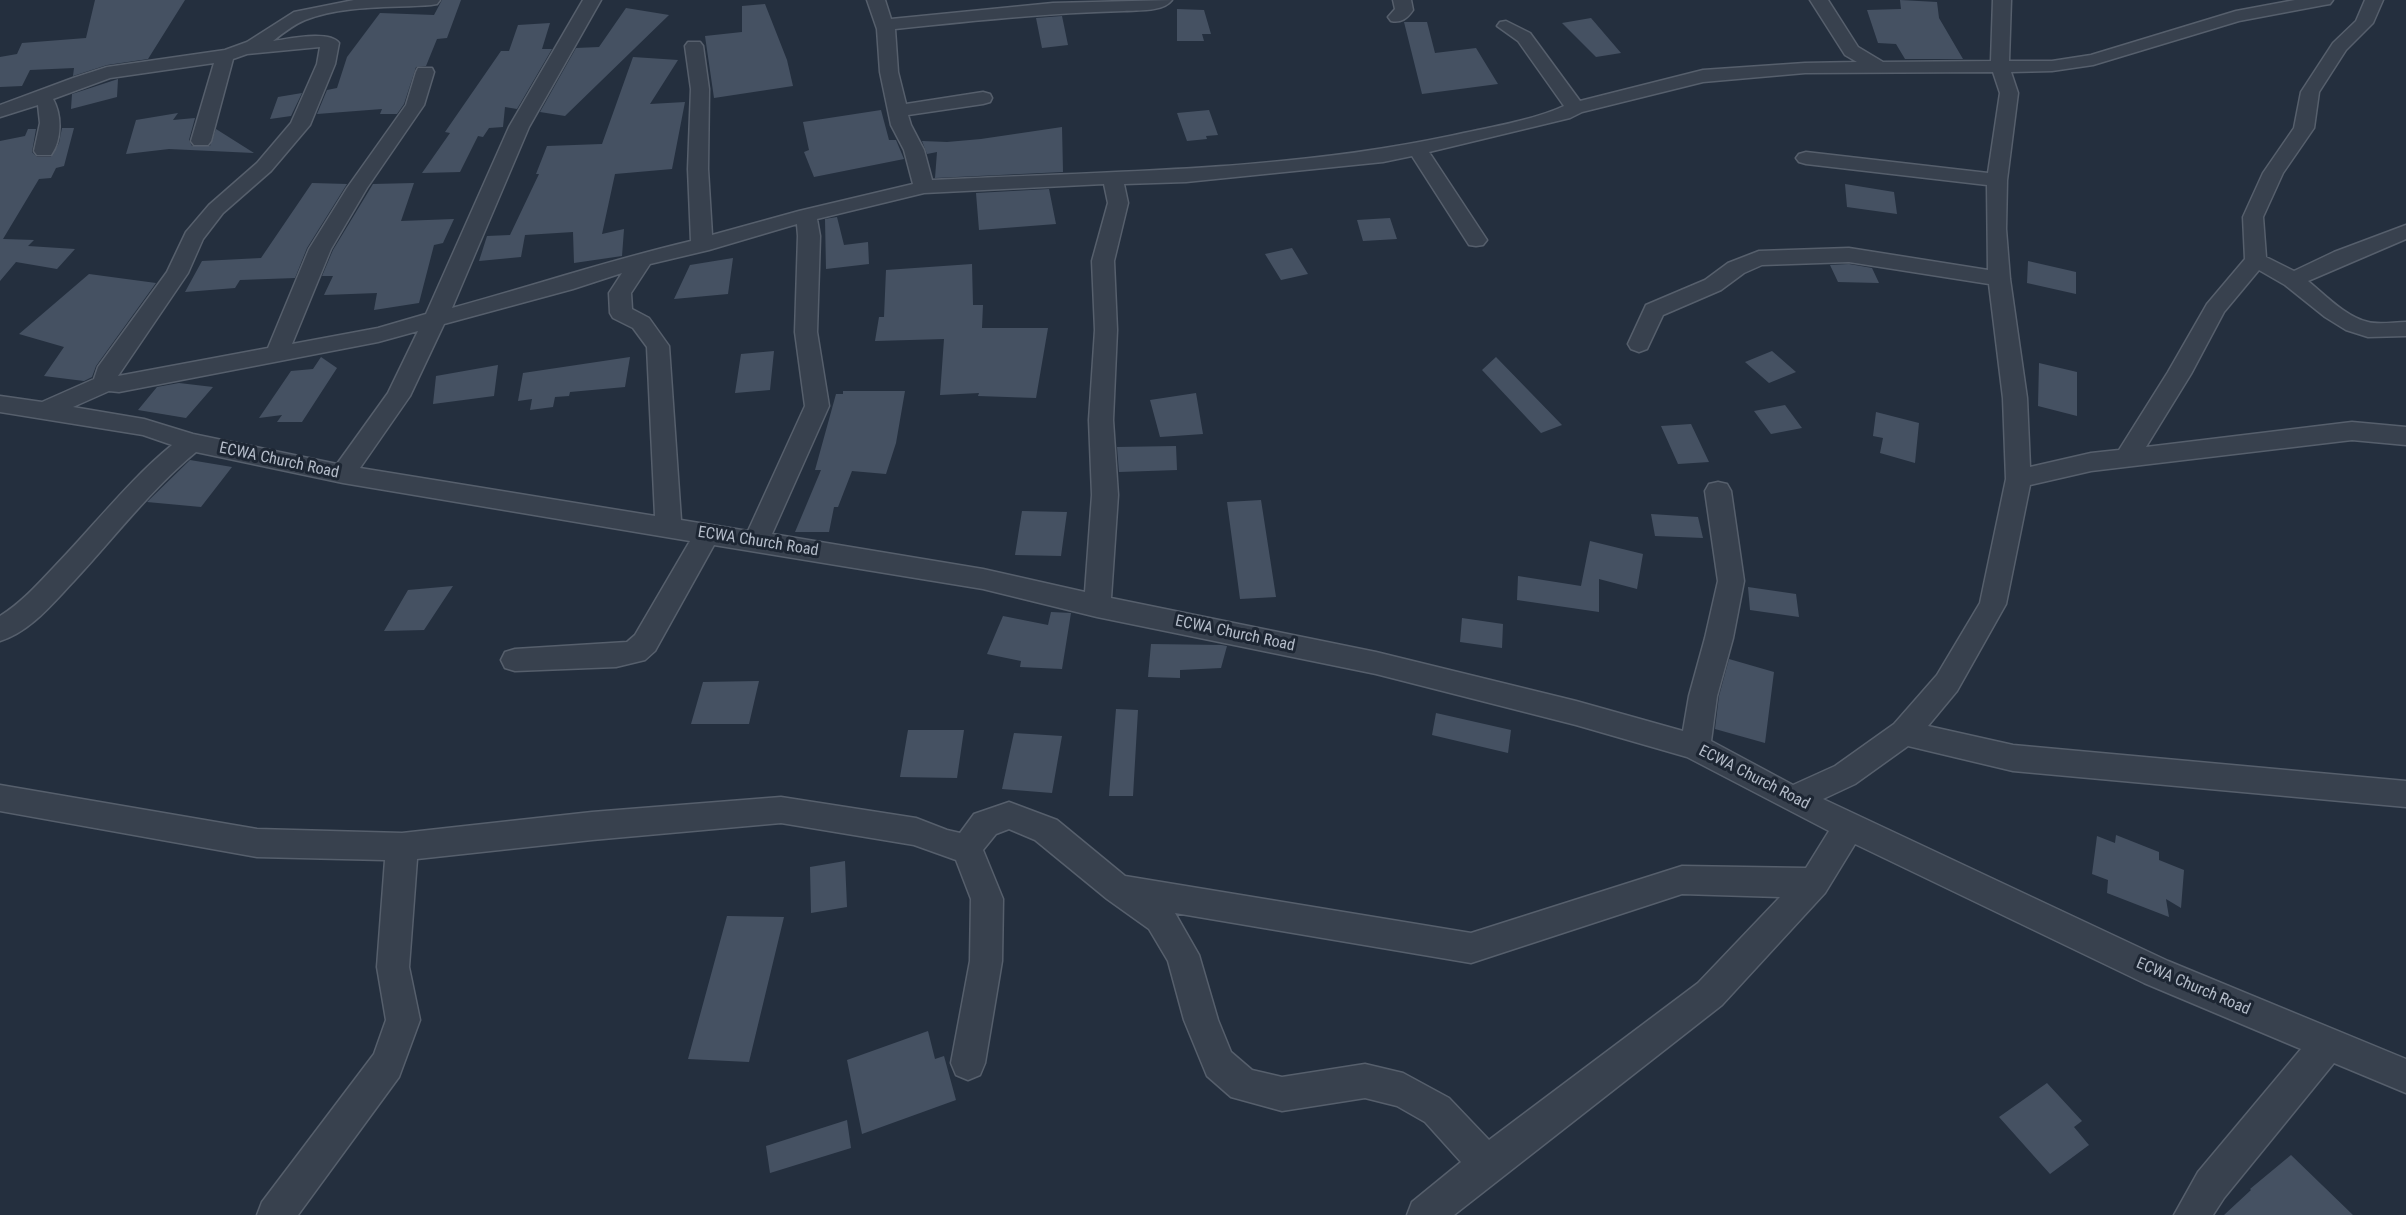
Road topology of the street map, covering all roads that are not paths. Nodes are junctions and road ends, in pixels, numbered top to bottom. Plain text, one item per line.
1 (431, 0) edge
2 (592, 0) edge
3 (876, 0) edge
4 (1163, 0) edge
5 (1402, 0) edge
6 (1819, 0) edge
7 (2002, 0) edge
8 (2324, 0) edge
9 (2374, 0) edge
10 (1397, 17) dead end
11 (884, 25) junction
12 (1506, 26) dead end
13 (694, 46) dead end
14 (247, 49) junction
15 (225, 55) junction
16 (2000, 64) junction
17 (1879, 67) junction
18 (425, 72) dead end
19 (43, 97) junction
20 (983, 98) dead end
21 (1575, 108) junction
22 (0, 111) edge
23 (898, 111) junction
24 (201, 141) dead end
25 (1416, 149) junction
26 (44, 151) dead end
27 (1806, 158) dead end
28 (1113, 177) junction
29 (1997, 180) junction
30 (924, 187) junction
31 (806, 215) junction
32 (2406, 231) edge
33 (1476, 240) dead end
34 (702, 245) junction
35 (642, 259) junction
36 (2256, 260) junction
37 (1999, 279) junction
38 (2293, 280) junction
39 (436, 318) junction
40 (2406, 328) edge
41 (1639, 344) dead end
42 (278, 354) junction
43 (106, 383) junction
44 (0, 404) edge
45 (42, 412) junction
46 (2406, 436) edge
47 (192, 442) junction
48 (2126, 459) junction
49 (343, 474) junction
50 (2018, 479) junction
51 (1718, 491) dead end
52 (669, 528) junction
53 (707, 534) junction
54 (755, 543) junction
55 (1097, 606) junction
56 (0, 630) edge
57 (515, 660) dead end
58 (1904, 734) junction
59 (1695, 747) junction
60 (2406, 794) edge
61 (0, 798) edge
62 (1792, 799) junction
63 (1849, 826) junction
64 (402, 847) junction
65 (967, 848) junction
66 (1814, 883) junction
67 (1118, 889) junction
68 (2328, 1044) junction
69 (968, 1063) dead end
70 (2406, 1076) edge
71 (1487, 1164) junction
72 (275, 1215) edge
73 (1425, 1215) edge
74 (2192, 1215) edge

1 - 14 street
2 - 39 street
3 - 11 street
4 - 11 street
5 - 10 street
6 - 17 street
7 - 16 street
8 - 16 street
9 - 36 street
11 - 23 street
12 - 21 street
13 - 34 street
14 - 15 street
14 - 43 street
15 - 19 street
15 - 24 street
16 - 17 street
16 - 29 street
17 - 21 street
18 - 42 street
19 - 22 street
19 - 26 street
20 - 23 street
21 - 25 street
23 - 30 street
25 - 28 street
25 - 33 street
27 - 29 street
28 - 30 street
28 - 55 street
29 - 37 street
30 - 31 street
31 - 34 street
31 - 54 street
32 - 38 street
34 - 35 street
35 - 39 street
35 - 52 street
36 - 38 street
36 - 48 street
37 - 41 street
37 - 50 street
38 - 40 street
39 - 42 street
39 - 49 street
42 - 43 street
43 - 45 street
44 - 45 street, ECWA Church Road
45 - 47 street, ECWA Church Road
46 - 48 street
47 - 49 street, ECWA Church Road
47 - 56 street
48 - 50 street
49 - 52 street, ECWA Church Road
50 - 58 street
51 - 59 street
52 - 53 street, ECWA Church Road
53 - 54 street, ECWA Church Road
53 - 57 street
54 - 55 street, ECWA Church Road
55 - 59 street, ECWA Church Road
58 - 60 street
58 - 62 street
59 - 62 street, ECWA Church Road
61 - 64 street
62 - 63 street, ECWA Church Road
63 - 66 street
63 - 68 street, ECWA Church Road
64 - 65 street
64 - 72 street
65 - 67 street
65 - 69 street
66 - 67 street
66 - 71 street
67 - 71 street
68 - 70 street, ECWA Church Road
68 - 74 street
71 - 73 street

